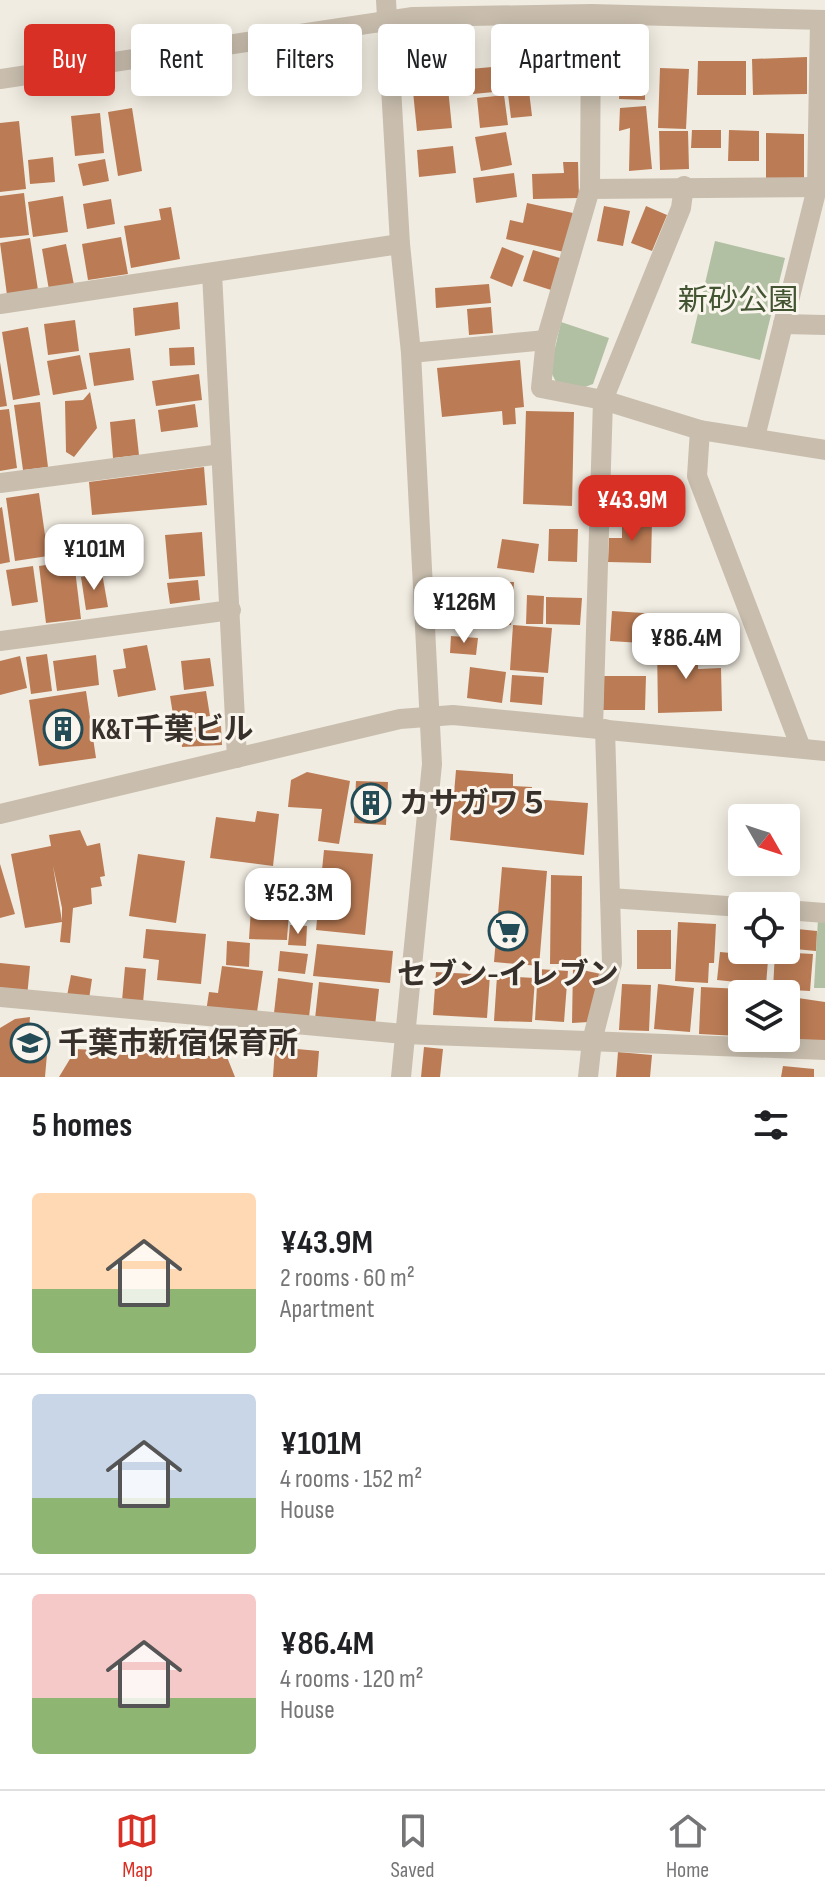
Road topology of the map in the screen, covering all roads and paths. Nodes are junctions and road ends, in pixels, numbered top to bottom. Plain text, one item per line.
1 (386, 0) edge
2 (603, 10) edge
3 (822, 20) edge
4 (387, 22) junction
5 (0, 79) edge
6 (684, 186) junction
7 (821, 188) edge
8 (590, 189) junction
9 (400, 244) junction
10 (212, 273) junction
11 (0, 304) edge
12 (783, 324) junction
13 (825, 325) edge
14 (546, 340) junction
15 (411, 353) junction
16 (603, 400) junction
17 (700, 430) junction
18 (755, 437) junction
19 (825, 450) edge
20 (221, 454) junction
21 (0, 483) edge
22 (231, 610) junction
23 (0, 641) edge
24 (429, 715) junction
25 (599, 728) junction
26 (801, 748) junction
27 (825, 751) edge
28 (237, 758) junction
29 (0, 814) edge
30 (610, 898) junction
31 (728, 906) edge
32 (800, 911) edge
33 (825, 913) edge
34 (0, 997) edge
35 (404, 1034) junction
36 (592, 1041) junction
37 (825, 1050) edge
38 (401, 1077) edge
39 (588, 1077) edge

1 - 4 street
2 - 3 street
2 - 4 street
2 - 8 street
3 - 7 street
4 - 5 street
4 - 9 street
6 - 7 street
6 - 8 street
6 - 16 street
7 - 12 street
8 - 14 street
9 - 10 street
9 - 15 street
10 - 11 street
10 - 20 street
12 - 13 street
12 - 18 street
14 - 15 street
14 - 16 street
15 - 24 street
16 - 17 street
16 - 25 street
17 - 18 street
17 - 26 street
18 - 19 street
20 - 21 street
20 - 22 street
22 - 23 street
22 - 28 street
24 - 25 street
24 - 28 street
24 - 35 street
25 - 26 street
25 - 30 street
26 - 27 street
28 - 29 street
30 - 31 street
30 - 36 street
32 - 33 street
34 - 35 street
35 - 36 street
35 - 38 street
36 - 37 street
36 - 39 street

